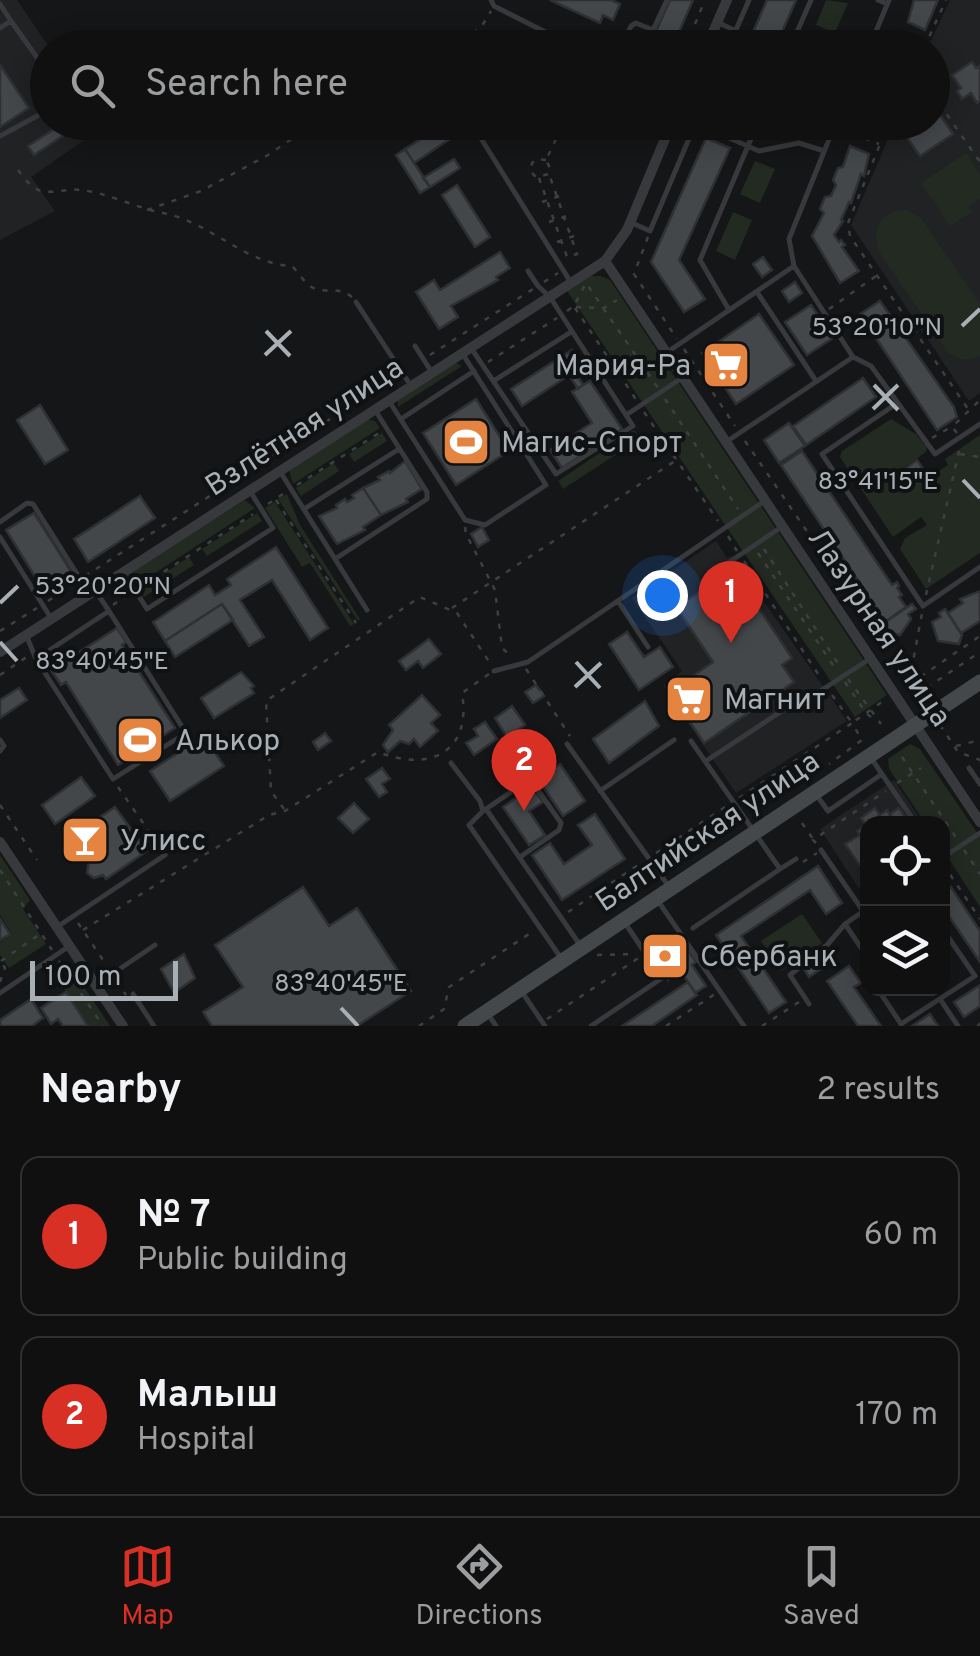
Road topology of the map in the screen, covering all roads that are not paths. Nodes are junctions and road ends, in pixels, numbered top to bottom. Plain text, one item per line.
1 (667, 0) edge
2 (749, 0) edge
3 (811, 0) edge
4 (878, 0) edge
5 (723, 1) edge
6 (888, 2) edge
7 (492, 3) edge
8 (0, 4) edge
9 (12, 21) junction
10 (717, 22) junction
11 (0, 28) edge
12 (543, 30) edge
13 (630, 30) edge
14 (653, 30) edge
15 (653, 30) edge
16 (714, 30) edge
17 (736, 30) joint
18 (798, 30) edge
19 (876, 30) edge
20 (30, 46) edge
21 (30, 120) edge
22 (0, 136) edge
23 (482, 140) edge
24 (664, 140) edge
25 (688, 140) edge
26 (734, 140) edge
27 (750, 140) edge
28 (829, 140) edge
29 (748, 146) junction
30 (824, 151) junction
31 (630, 222) junction
32 (605, 261) junction
33 (794, 266) junction
34 (528, 271) dead end
35 (572, 283) junction
36 (757, 291) junction
37 (550, 297) junction
38 (356, 302) road end
39 (729, 310) junction
40 (571, 332) junction
41 (415, 346) dead end
42 (467, 350) junction
43 (666, 353) junction
44 (853, 357) junction
45 (474, 371) junction
46 (432, 373) junction
47 (683, 378) junction
48 (495, 380) junction
49 (816, 381) junction
50 (411, 386) junction
51 (389, 401) junction
52 (896, 404) junction
53 (374, 410) junction
54 (626, 415) junction
55 (401, 419) junction
56 (980, 424) edge
57 (726, 442) junction
58 (398, 449) junction
59 (280, 471) junction
60 (250, 490) junction
61 (765, 500) junction
62 (303, 509) junction
63 (0, 522) edge
64 (783, 526) junction
65 (0, 537) edge
66 (335, 559) junction
67 (980, 568) edge
68 (719, 569) dead end
69 (123, 572) junction
70 (92, 592) junction
71 (618, 601) junction
72 (108, 610) junction
73 (367, 610) dead end
74 (51, 618) junction
75 (26, 634) junction
76 (648, 647) dead end
77 (0, 652) edge
78 (34, 656) junction
79 (871, 658) junction
80 (494, 671) road end
81 (980, 682) edge
82 (916, 725) junction
83 (0, 740) edge
84 (674, 740) dead end
85 (691, 741) dead end
86 (567, 744) road end
87 (0, 751) edge
88 (870, 756) junction
89 (706, 761) junction
90 (451, 764) dead end
91 (969, 768) dead end
92 (882, 774) junction
93 (980, 784) edge
94 (600, 791) junction
95 (814, 793) junction
96 (976, 808) edge
97 (484, 810) junction
98 (911, 816) edge
99 (980, 822) edge
100 (755, 832) junction
101 (980, 833) edge
102 (0, 842) edge
103 (821, 850) road end
104 (165, 855) road end
105 (950, 855) edge
106 (519, 857) junction
107 (796, 859) road end
108 (780, 869) junction
109 (663, 893) junction
110 (862, 906) edge
111 (860, 913) edge
112 (623, 920) junction
113 (844, 924) junction
114 (57, 926) junction
115 (693, 928) dead end
116 (950, 940) edge
117 (155, 945) dead end
118 (70, 946) junction
119 (860, 947) edge
120 (590, 951) junction
121 (562, 961) junction
122 (96, 985) junction
123 (520, 989) junction
124 (0, 992) edge
125 (950, 992) edge
126 (133, 994) dead end
127 (883, 996) edge
128 (943, 996) edge
129 (940, 998) junction
130 (807, 1002) road end
131 (487, 1011) junction
132 (544, 1024) edge
133 (124, 1026) edge
134 (154, 1026) edge
135 (465, 1026) edge
136 (496, 1026) edge
137 (590, 1026) edge
138 (744, 1026) edge
139 (958, 1026) edge

1 - 15 lane
2 - 17 lane
3 - 18 lane
4 - 6 lane
5 - 10 street
6 - 19 lane
7 - 12 lane
8 - 9 lane
9 - 11 lane
9 - 20 lane
10 - 16 street
10 - 17 lane
13 - 14 lane
21 - 22 lane
23 - 35 lane
24 - 31 street, Взлётная улица
25 - 31 lane
26 - 29 lane
27 - 29 lane
28 - 30 lane
29 - 30 lane
29 - 39 lane
30 - 33 lane
31 - 32 street, Взлётная улица
32 - 35 street, Взлётная улица
32 - 43 street, Лазурная улица
33 - 36 lane
33 - 44 lane
34 - 37 lane
35 - 37 street, Взлётная улица
36 - 39 lane
36 - 49 lane
37 - 40 lane
37 - 42 street, Взлётная улица
38 - 50 lane
39 - 43 lane
40 - 48 lane
40 - 54 lane
41 - 46 lane
42 - 45 lane
42 - 46 street, Взлётная улица
42 - 48 lane
43 - 47 street, Лазурная улица
44 - 49 lane
44 - 52 lane
45 - 55 lane
45 - 55 lane
46 - 50 street, Взлётная улица
47 - 54 lane
47 - 57 street, Лазурная улица
48 - 54 lane
49 - 57 lane
50 - 51 street, Взлётная улица
51 - 53 street, Взлётная улица
51 - 55 lane
52 - 56 lane
52 - 67 lane
53 - 58 lane
53 - 59 street, Взлётная улица
57 - 61 street, Лазурная улица
58 - 62 lane
58 - 66 lane
59 - 60 street, Взлётная улица
59 - 62 lane
60 - 69 street, Взлётная улица
60 - 69 lane
61 - 64 street, Лазурная улица
61 - 71 lane
62 - 66 lane
63 - 70 lane
64 - 68 lane
64 - 79 street, Лазурная улица
65 - 74 lane
66 - 73 lane
69 - 70 street, Взлётная улица
70 - 72 lane
70 - 74 street, Взлётная улица
71 - 76 lane
71 - 80 lane
72 - 78 lane
72 - 78 lane
74 - 75 street, Взлётная улица
75 - 77 street, Взлётная улица
75 - 78 lane
79 - 82 street, Лазурная улица
79 - 89 lane
81 - 82 main road, Балтийская улица
82 - 88 main road, Балтийская улица
82 - 96 street, Лазурная улица
83 - 87 lane
84 - 94 lane
85 - 89 lane
86 - 94 lane
88 - 92 lane
88 - 95 main road, Балтийская улица
89 - 100 lane
90 - 97 lane
91 - 93 lane
92 - 95 lane
92 - 98 lane
94 - 109 lane
95 - 100 main road, Балтийская улица
96 - 99 street, Лазурная улица
97 - 106 lane
97 - 106 lane
97 - 121 lane
100 - 108 lane
100 - 109 main road, Балтийская улица
101 - 105 lane
102 - 114 street
103 - 110 lane
104 - 114 lane
106 - 120 lane
107 - 108 lane
108 - 115 lane
109 - 112 main road, Балтийская улица
109 - 138 lane
111 - 113 lane
112 - 120 main road, Балтийская улица
112 - 137 lane
113 - 119 lane
113 - 130 lane
114 - 118 street
116 - 125 lane
117 - 122 lane
118 - 122 street
118 - 124 lane
120 - 121 main road, Балтийская улица
121 - 123 main road, Балтийская улица
122 - 133 street
123 - 131 main road, Балтийская улица
123 - 132 lane
126 - 134 lane
127 - 129 lane
128 - 129 lane
129 - 139 lane
131 - 135 main road, Балтийская улица
131 - 136 lane

